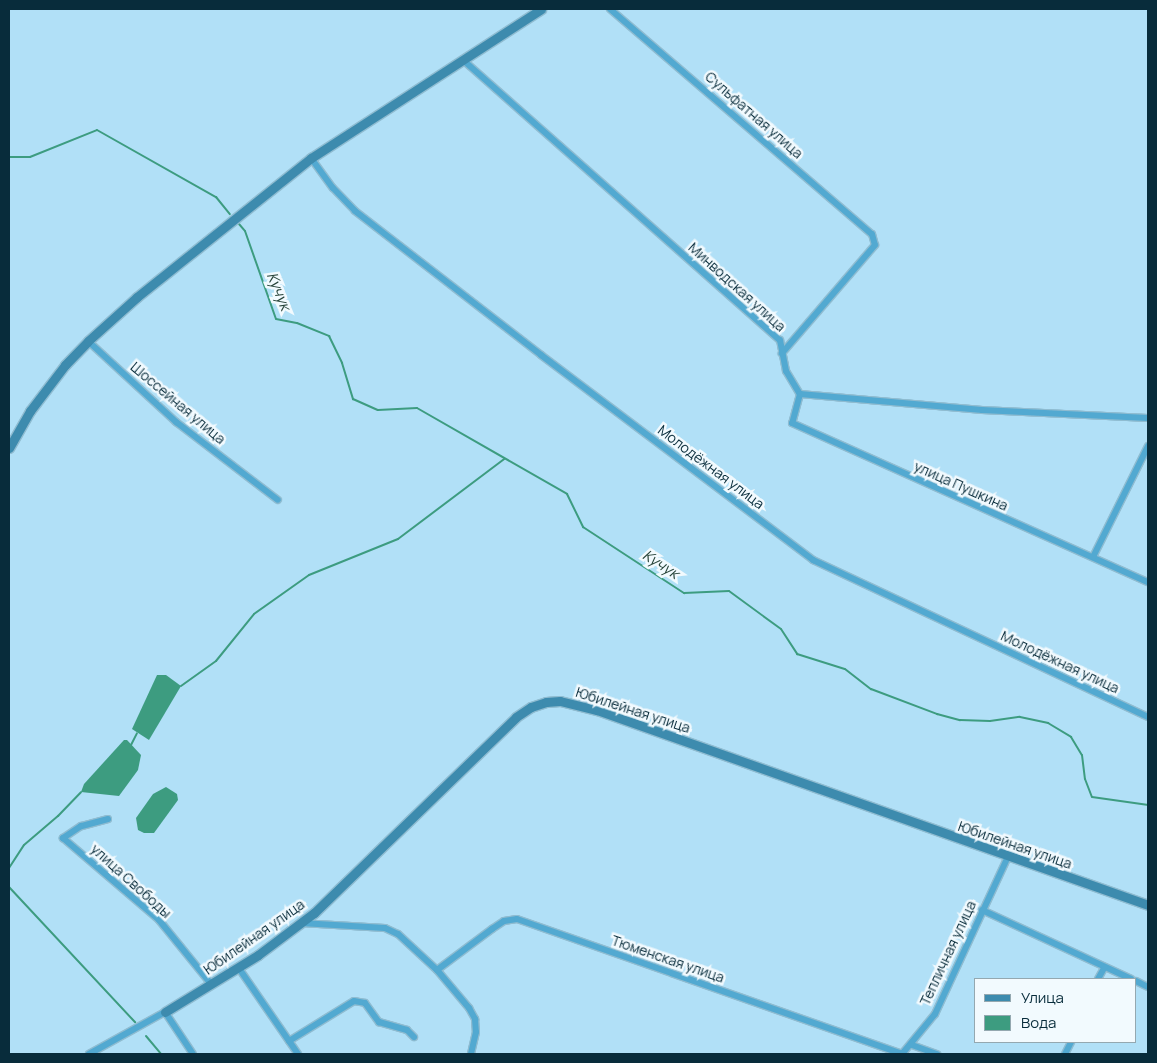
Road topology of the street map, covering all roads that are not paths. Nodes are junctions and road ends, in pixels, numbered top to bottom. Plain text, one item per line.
1 (541, 9) edge
2 (610, 9) edge
3 (463, 60) junction
4 (311, 158) junction
5 (88, 341) junction
6 (782, 353) junction
7 (800, 394) junction
8 (1148, 418) edge
9 (1148, 446) edge
10 (9, 448) edge
11 (278, 500) dead end
12 (1093, 557) junction
13 (1148, 582) edge
14 (1148, 717) edge
15 (108, 819) dead end
16 (1008, 857) junction
17 (1148, 905) edge
18 (982, 910) junction
19 (301, 923) junction
20 (238, 967) junction
21 (1104, 968) junction
22 (436, 970) junction
23 (1099, 978) edge
24 (1129, 978) edge
25 (210, 984) junction
26 (165, 1012) junction
27 (414, 1036) dead end
28 (289, 1041) junction
29 (912, 1045) junction
30 (89, 1054) edge
31 (193, 1054) edge
32 (298, 1054) edge
33 (471, 1054) edge
34 (902, 1054) edge
35 (937, 1054) edge

1 - 3 street
2 - 6 street, Сульфатная улица
3 - 4 street
3 - 6 street, Минводская улица
4 - 5 street
4 - 14 street, Молодёжная улица
5 - 10 street
5 - 11 street, Шоссейная улица
6 - 7 street, Минводская улица
7 - 8 street
7 - 12 street, улица Пушкина
9 - 12 street
12 - 13 street, улица Пушкина
15 - 25 street, улица Свободы
16 - 17 street, Юбилейная улица
16 - 18 street, Тепличная улица
16 - 19 street, Юбилейная улица
18 - 21 street
18 - 29 street, Тепличная улица
19 - 20 street, Юбилейная улица
19 - 22 street
20 - 25 street, Юбилейная улица
20 - 28 street
21 - 23 street
21 - 24 street
22 - 33 street
22 - 34 street, Тюменская улица
25 - 26 street, Юбилейная улица
26 - 30 street
26 - 31 street
27 - 28 street
28 - 32 street
29 - 34 street, Тепличная улица
29 - 35 street

